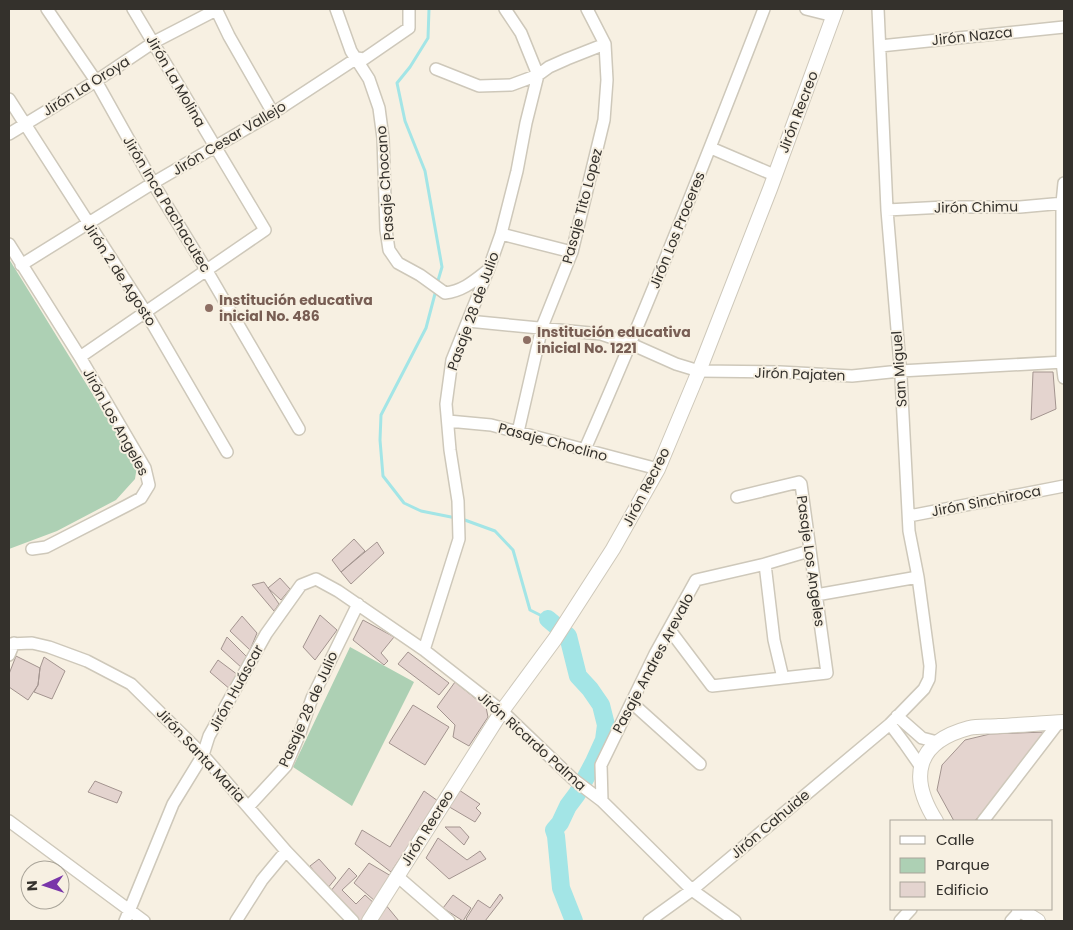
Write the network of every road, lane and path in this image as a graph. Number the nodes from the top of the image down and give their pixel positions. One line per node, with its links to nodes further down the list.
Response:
1 (46, 9): 19 (street, Jirón Inca Pachacutec)
2 (133, 9): 13 (street, Jirón La Molina)
3 (216, 9): 13 (street, Jirón La Oroya); 21 (street)
4 (336, 9): 16 (street, Pasaje Chocano)
5 (409, 9): 16 (street, Jirón Cesar Vallejo)
6 (506, 9): 18 (street)
7 (587, 9): 14 (street, Pasaje Tito Lopez)
8 (764, 9): 25 (street, Jirón Los Proceres)
9 (806, 9): 11 (street)
10 (878, 9): 15 (street, San Miguel)
11 (835, 13): 26 (main road, Jirón Recreo)
12 (1064, 27): 15 (street, Jirón Nazca)
13 (154, 42): 19 (street, Jirón La Oroya); 24 (street, Jirón La Molina)
14 (605, 44): 18 (street); 34 (street, Pasaje Tito Lopez)
15 (880, 46): 30 (street, San Miguel)
16 (356, 58): 21 (street, Jirón Cesar Vallejo); 36 (street, Pasaje Chocano)
17 (436, 69): 18 (street)
18 (538, 75): 32 (street, Pasaje 28 de Julio)
19 (96, 81): 22 (street, Jirón La Oroya); 27 (street, Jirón Inca Pachacutec)
20 (9, 99): 22 (street, Jirón 2 de Agosto)
21 (273, 113): 24 (street, Jirón Cesar Vallejo)
22 (26, 124): 23 (street, Jirón La Oroya); 31 (street, Jirón 2 de Agosto)
23 (9, 134)
24 (215, 148): 27 (street, Jirón Cesar Vallejo); 37 (street, Jirón La Molina)
25 (711, 148): 26 (street); 41 (street, Jirón Los Proceres)
26 (774, 175): 44 (main road, Jirón Recreo)
27 (152, 183): 31 (street, Jirón Cesar Vallejo); 37 (street, Jirón Inca Pachacutec)
28 (1064, 183): 29 (street)
29 (1063, 203): 30 (street, Jirón Chimu); 43 (street)
30 (887, 210): 45 (street, San Miguel)
31 (88, 224): 35 (street, Jirón Cesar Vallejo); 38 (street, Jirón 2 de Agosto)
32 (501, 234): 34 (street); 36 (street, Pasaje 28 de Julio)
33 (9, 244): 35 (street, Jirón Los Angeles)
34 (572, 252): 40 (street, Pasaje Tito Lopez)
35 (21, 265): 42 (street, Jirón Los Angeles)
36 (489, 268): 39 (street, Pasaje 28 de Julio)
37 (207, 271): 38 (street); 48 (street, Jirón Inca Pachacutec)
38 (145, 311): 42 (street); 51 (street, Jirón 2 de Agosto)
39 (468, 321): 40 (street, Jirón Pajaten); 47 (street, Pasaje 28 de Julio)
40 (542, 327): 41 (street, Jirón Pajaten); 49 (street, Pasaje Tito Lopez)
41 (631, 344): 44 (street, Jirón Pajaten); 50 (street, Jirón Los Proceres)
42 (80, 357): 56 (street, Jirón Los Angeles)
43 (1063, 362): 45 (street, Jirón Pajaten); 46 (street)
44 (699, 371): 45 (street, Jirón Pajaten); 52 (main road, Jirón Recreo)
45 (900, 371): 55 (street, San Miguel)
46 (1064, 378)
47 (448, 422): 49 (street, Pasaje Choclino); 65 (street, Pasaje 28 de Julio)
48 (299, 429)
49 (518, 432): 50 (street, Pasaje Choclino)
50 (585, 449): 52 (street, Pasaje Choclino)
51 (227, 452)
52 (658, 469): 69 (main road, Jirón Recreo)
53 (1064, 486): 55 (street, Jirón Sinchiroca)
54 (738, 497): 57 (street, Pasaje Los Angeles)
55 (909, 516): 59 (street, San Miguel)
56 (32, 549)
57 (809, 551): 58 (street, Pasaje Andres Arevalo); 61 (street, Pasaje Los Angeles)
58 (766, 564): 63 (street, Pasaje Andres Arevalo); 67 (street)
59 (918, 578): 61 (street); 70 (street, San Miguel)
60 (316, 579): 62 (street, Jirón Ricardo Palma); 73 (street, Jirón Huáscar)
61 (816, 595): 67 (street, Pasaje Los Angeles)
62 (358, 604): 65 (street, Jirón Ricardo Palma); 77 (street, Pasaje 28 de Julio)
63 (669, 629): 67 (street); 68 (street, Pasaje Andres Arevalo)
64 (12, 643): 66 (street); 73 (street, Jirón Santa Maria)
65 (424, 650): 69 (street, Jirón Ricardo Palma)
66 (9, 655)
67 (783, 678)
68 (632, 703): 74 (street); 76 (street, Pasaje Andres Arevalo)
69 (502, 711): 76 (street, Jirón Ricardo Palma); 82 (main road, Jirón Recreo)
70 (893, 720): 72 (street); 75 (street); 83 (street, Jirón Cahuide)
71 (1061, 722): 72 (main road); 79 (street)
72 (937, 742): 75 (main road)
73 (203, 755): 77 (street, Jirón Santa Maria); 84 (street, Jirón Huáscar)
74 (700, 764)
75 (920, 767): 78 (main road)
76 (602, 801): 83 (street, Jirón Ricardo Palma)
77 (249, 806): 81 (street, Jirón Santa Maria)
78 (936, 820)
79 (984, 820)
80 (9, 821): 84 (street)
81 (286, 851): 89 (street); 90 (street, Jirón Santa Maria)
82 (397, 876): 91 (main road, Jirón Recreo); 92 (street)
83 (692, 890): 93 (street, Jirón Cahuide); 94 (street, Jirón Ricardo Palma)
84 (129, 910): 87 (street, Jirón Huáscar); 88 (street)
85 (910, 910): 95 (street)
86 (1020, 910): 96 (street); 97 (main road)
87 (125, 921)
88 (144, 921)
89 (236, 921)
90 (352, 921)
91 (369, 921)
92 (449, 921)
93 (649, 921)
94 (735, 921)
95 (900, 921)
96 (1011, 921)
97 (1038, 921)

